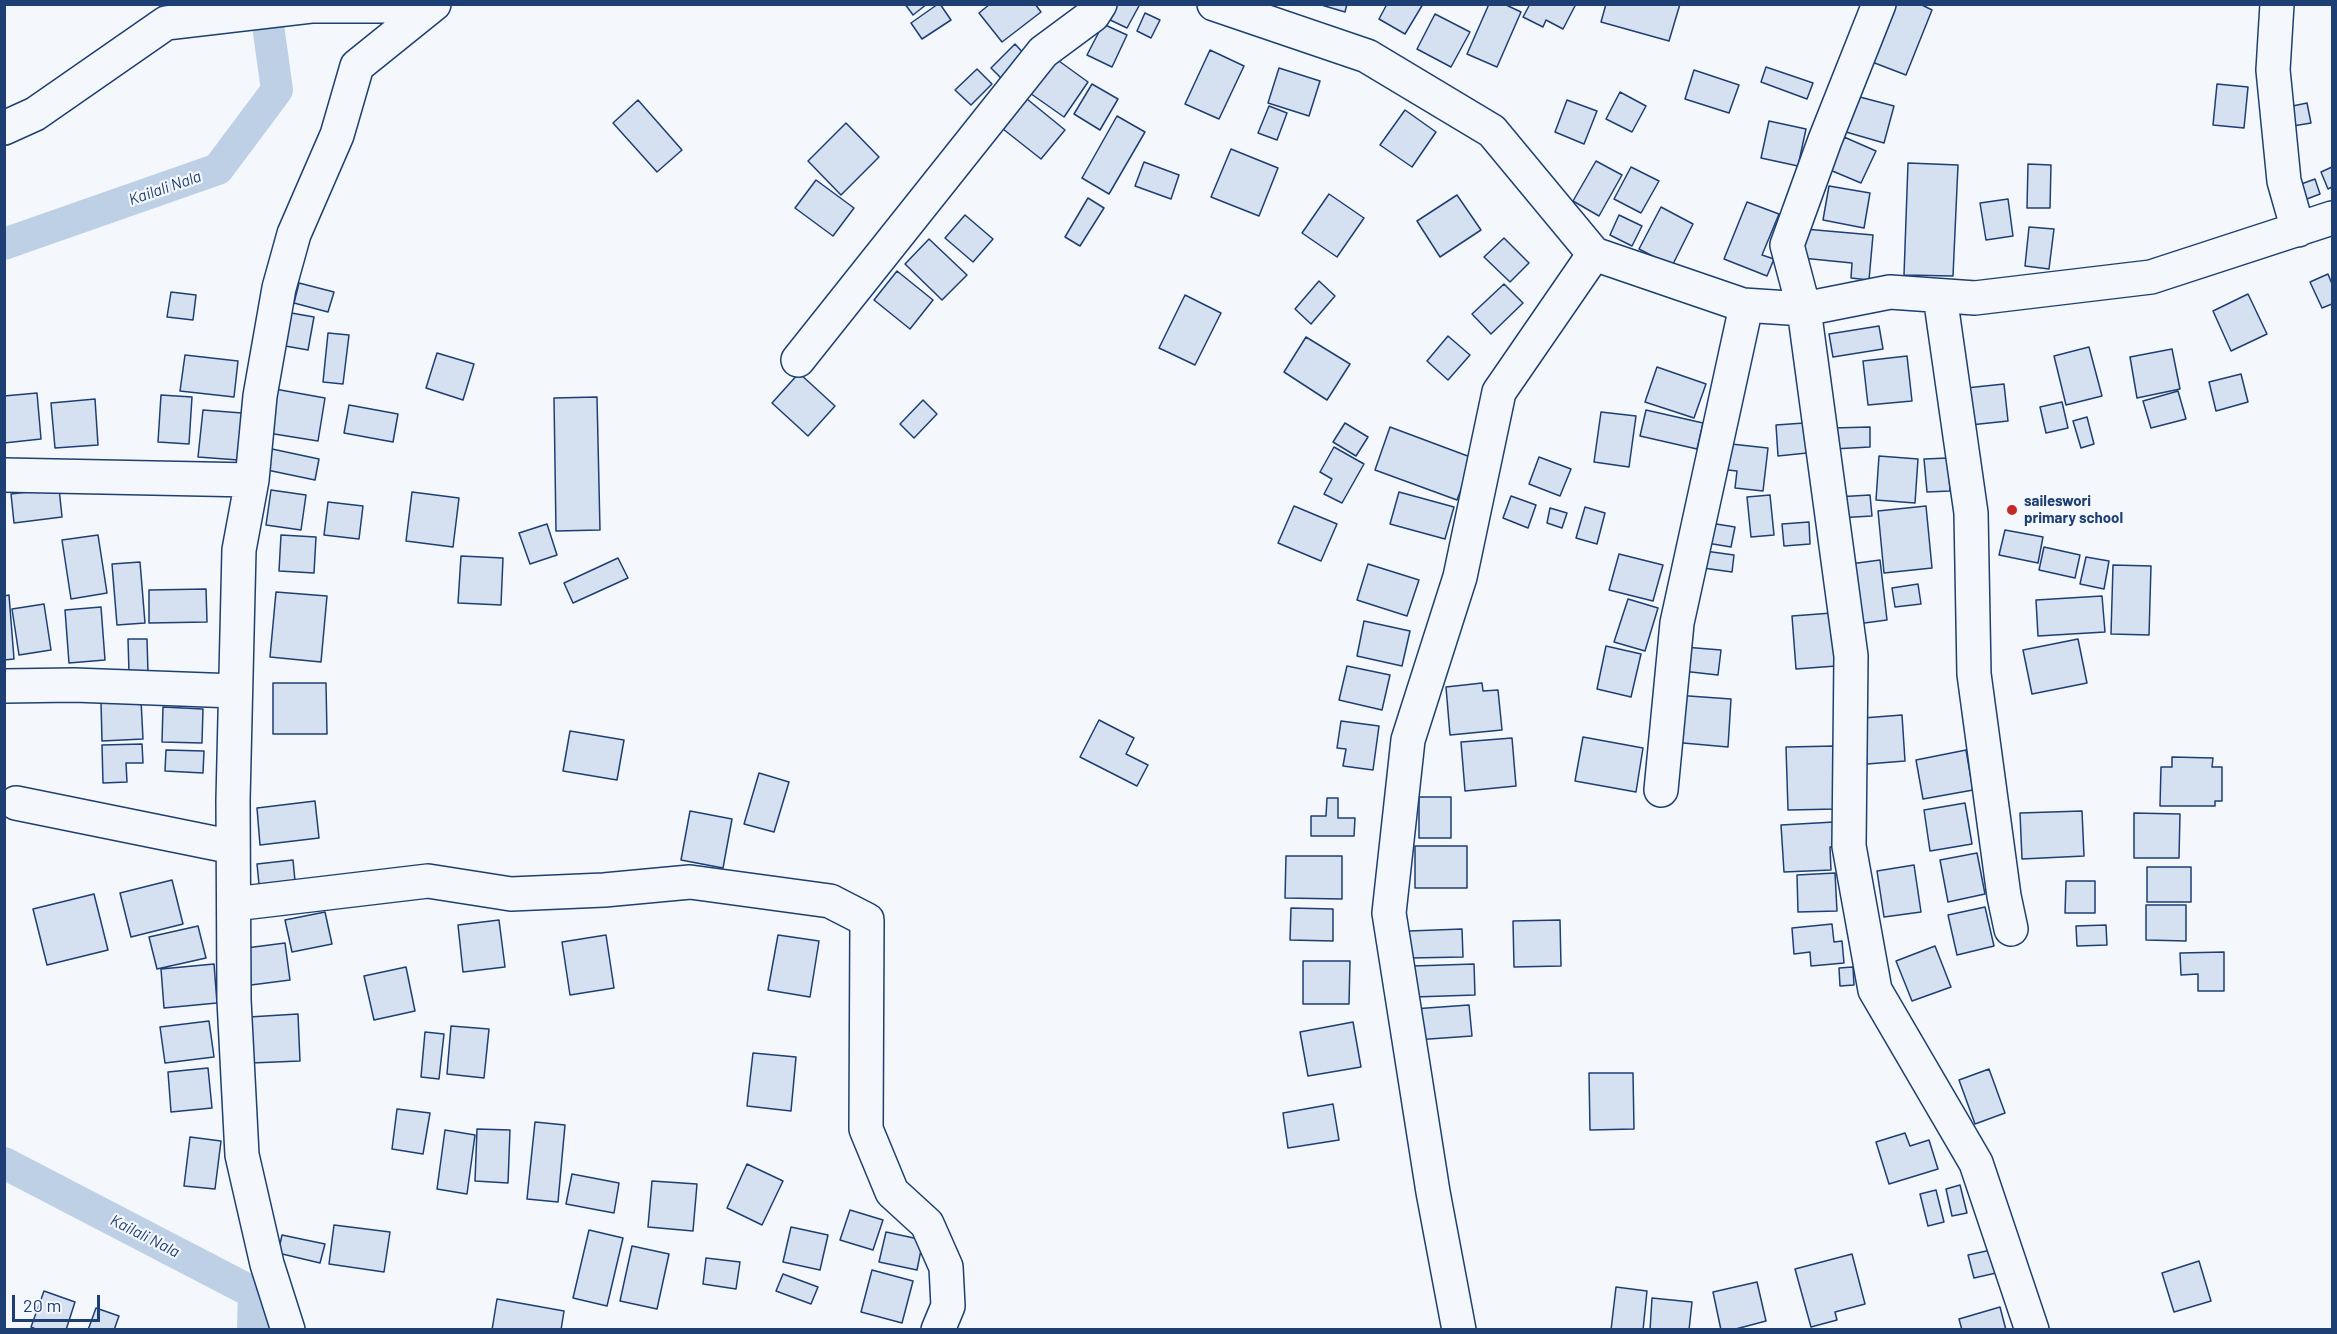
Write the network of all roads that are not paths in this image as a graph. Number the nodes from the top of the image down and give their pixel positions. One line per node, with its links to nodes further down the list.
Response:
1 (1100, 4): 13 (street)
2 (1214, 4): 9 (street)
3 (1879, 4): 12 (street)
4 (2277, 4): 8 (street)
5 (432, 5): 6 (street); 15 (street)
6 (4, 128)
7 (2332, 218): 8 (street)
8 (2298, 230): 10 (street)
9 (1594, 254): 11 (street); 25 (street)
10 (1940, 296): 12 (street); 22 (street)
11 (1743, 304): 12 (street); 18 (street)
12 (1804, 309): 26 (street)
13 (798, 360)
14 (4, 475): 15 (street)
15 (252, 480): 17 (street)
16 (4, 686): 17 (street)
17 (235, 691): 20 (street)
18 (1661, 790)
19 (16, 803): 20 (street)
20 (233, 847): 21 (street)
21 (234, 904): 23 (street); 24 (street)
22 (2011, 929)
23 (288, 1329)
24 (938, 1329)
25 (1459, 1329)
26 (2032, 1329)

